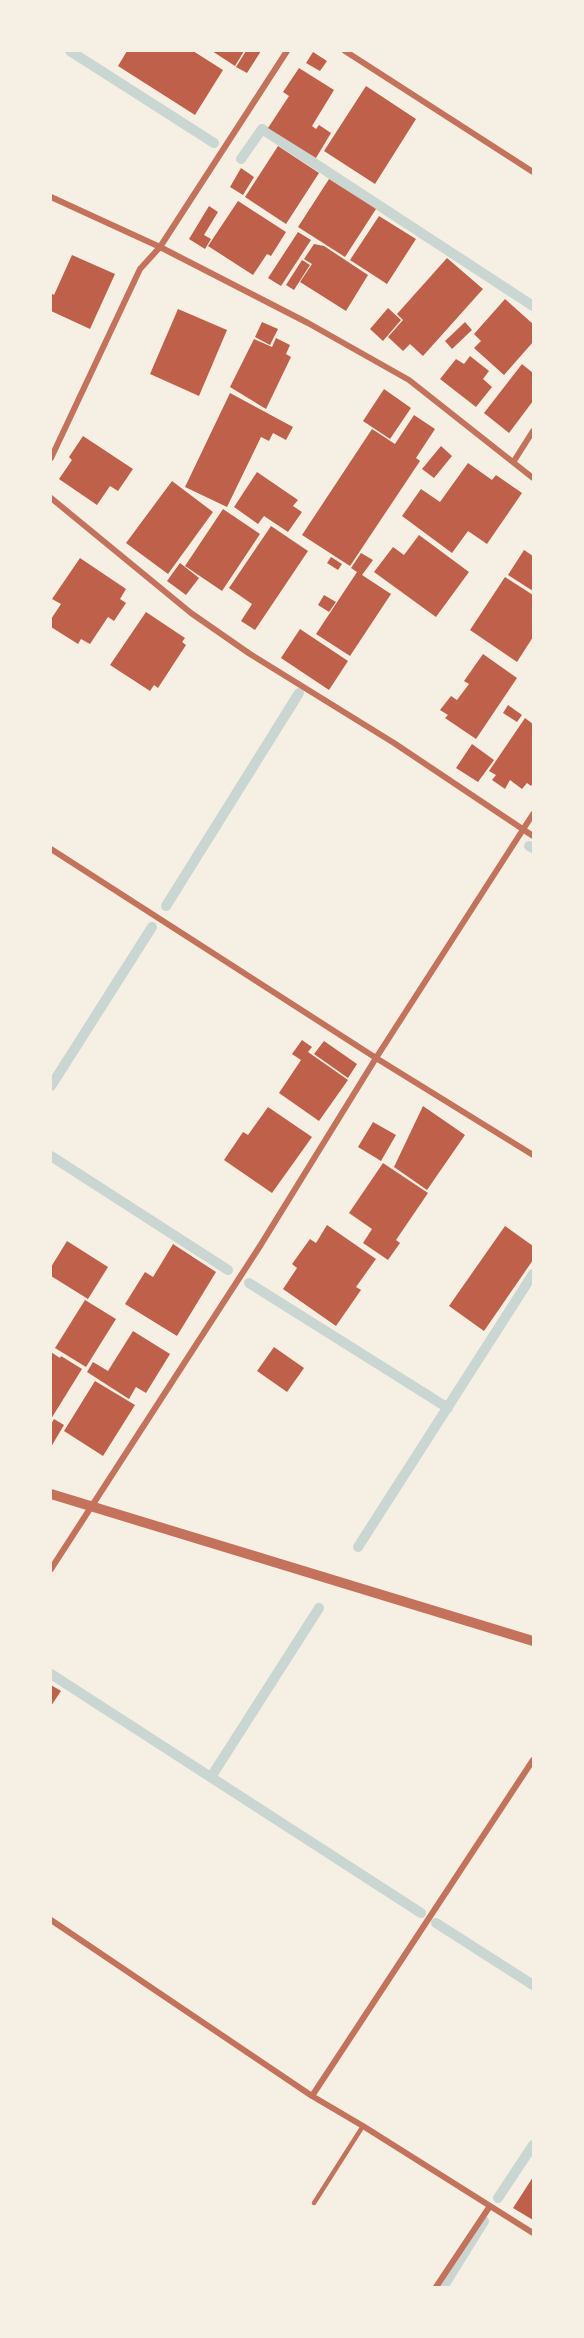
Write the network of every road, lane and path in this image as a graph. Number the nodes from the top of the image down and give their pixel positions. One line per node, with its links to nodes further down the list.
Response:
1 (287, 51): 5 (street)
2 (345, 51): 3 (street)
3 (533, 172)
4 (51, 197): 5 (street)
5 (160, 247): 7 (street); 8 (street)
6 (533, 431): 8 (street)
7 (51, 458)
8 (514, 461): 9 (street)
9 (533, 478)
10 (51, 498): 12 (street)
11 (533, 814): 12 (street)
12 (523, 830): 13 (street); 15 (street)
13 (533, 836)
14 (51, 849): 15 (street)
15 (376, 1058): 16 (street); 18 (street)
16 (533, 1155)
17 (51, 1494): 18 (street)
18 (92, 1507): 19 (street); 20 (street)
19 (51, 1569)
20 (533, 1641)
21 (533, 1761): 23 (street)
22 (51, 1920): 23 (street)
23 (312, 2097): 24 (street)
24 (363, 2126): 25 (lane); 26 (street)
25 (314, 2203)
26 (490, 2206): 27 (street); 28 (street)
27 (533, 2233)
28 (436, 2287)

